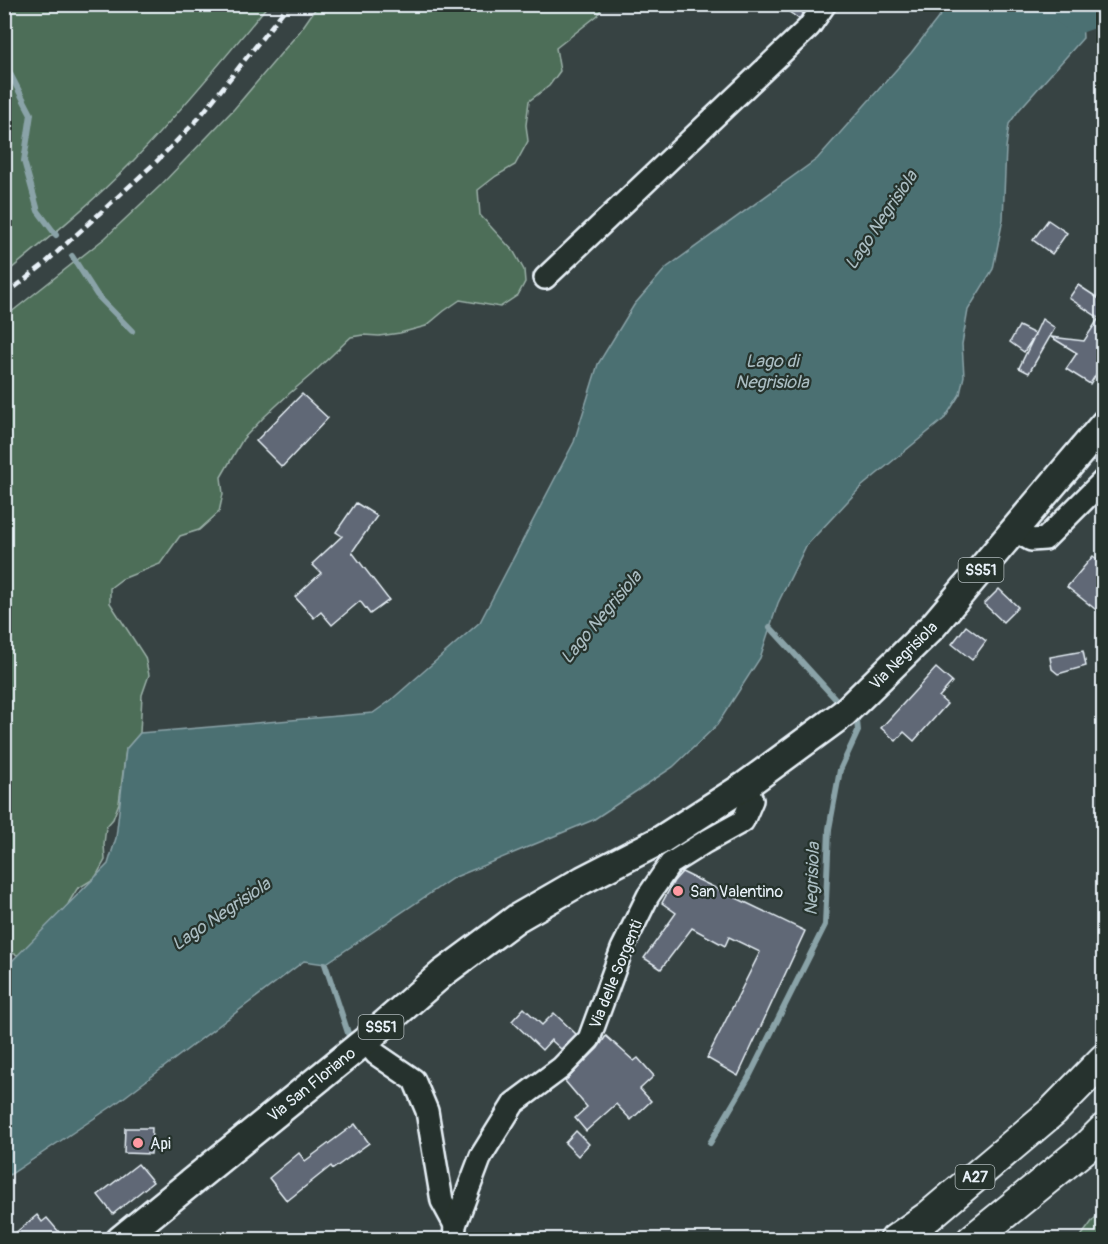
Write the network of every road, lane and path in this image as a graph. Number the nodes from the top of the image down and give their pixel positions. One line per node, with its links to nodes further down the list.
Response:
1 (825, 4): 2 (street)
2 (545, 278)
3 (1104, 424): 5 (main road, Via Negrisiola / SS51)
4 (1104, 480): 5 (street)
5 (1014, 530): 6 (main road, Via Negrisiola / SS51)
6 (746, 785): 7 (main road, Via Negrisiola / SS51); 11 (street, Via delle Sorgenti)
7 (659, 841): 8 (main road, Via San Floriano / SS51)
8 (364, 1041): 11 (street); 12 (main road, Via San Floriano / SS51)
9 (1104, 1059): 13 (highway, A27)
10 (1094, 1139): 14 (highway)
11 (455, 1232)
12 (120, 1239)
13 (895, 1239)
14 (972, 1239)

